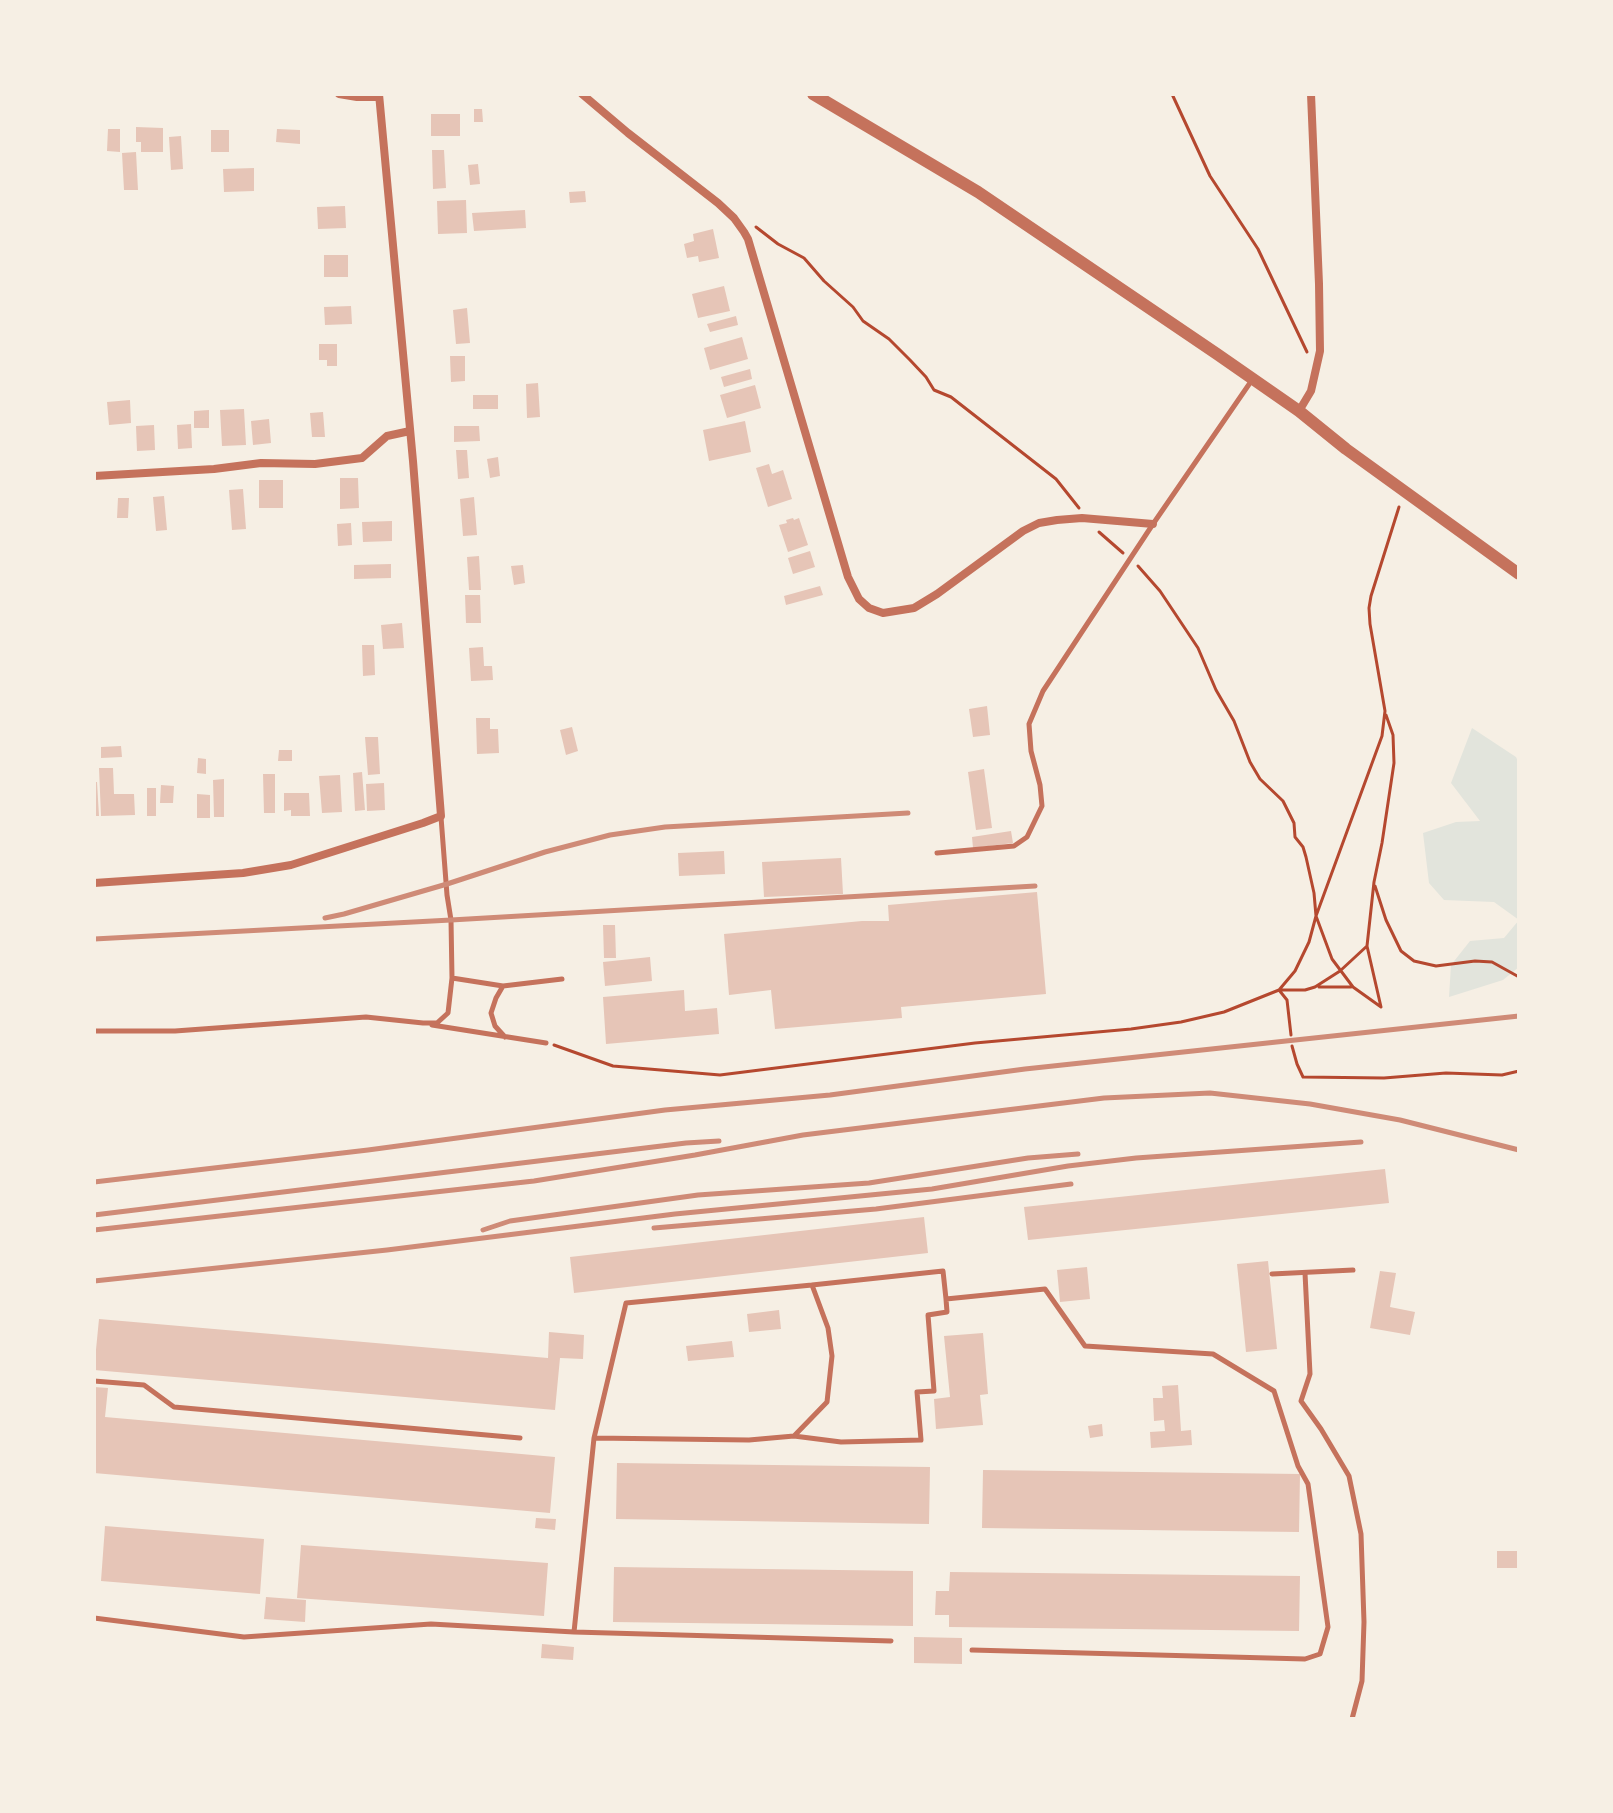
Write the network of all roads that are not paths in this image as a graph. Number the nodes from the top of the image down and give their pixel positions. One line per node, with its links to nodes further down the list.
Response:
1 (339, 94): 5 (street)
2 (582, 94): 10 (street)
3 (813, 94): 6 (street)
4 (1311, 94): 7 (street)
5 (379, 96): 8 (street)
6 (1252, 379): 7 (street); 10 (lane)
7 (1299, 411): 11 (street)
8 (410, 431): 9 (street); 12 (street)
9 (94, 476)
10 (1153, 524): 13 (lane)
11 (1519, 574)
12 (441, 816): 14 (street); 15 (lane)
13 (937, 853)
14 (94, 883)
15 (452, 978): 17 (lane); 18 (lane)
16 (562, 979): 17 (lane)
17 (503, 986): 20 (lane)
18 (423, 1023): 19 (lane); 20 (lane)
19 (94, 1031)
20 (505, 1038): 21 (lane)
21 (546, 1043)
22 (1353, 1270): 23 (lane)
23 (1305, 1273): 24 (lane); 35 (lane)
24 (1272, 1274)
25 (812, 1285): 26 (lane); 28 (lane); 30 (lane)
26 (946, 1299): 28 (lane); 34 (lane)
27 (94, 1381): 29 (lane)
28 (794, 1436): 30 (lane)
29 (520, 1438)
30 (594, 1438): 32 (lane)
31 (94, 1618): 32 (lane)
32 (574, 1632): 33 (lane)
33 (891, 1641)
34 (972, 1650)
35 (1352, 1719)

